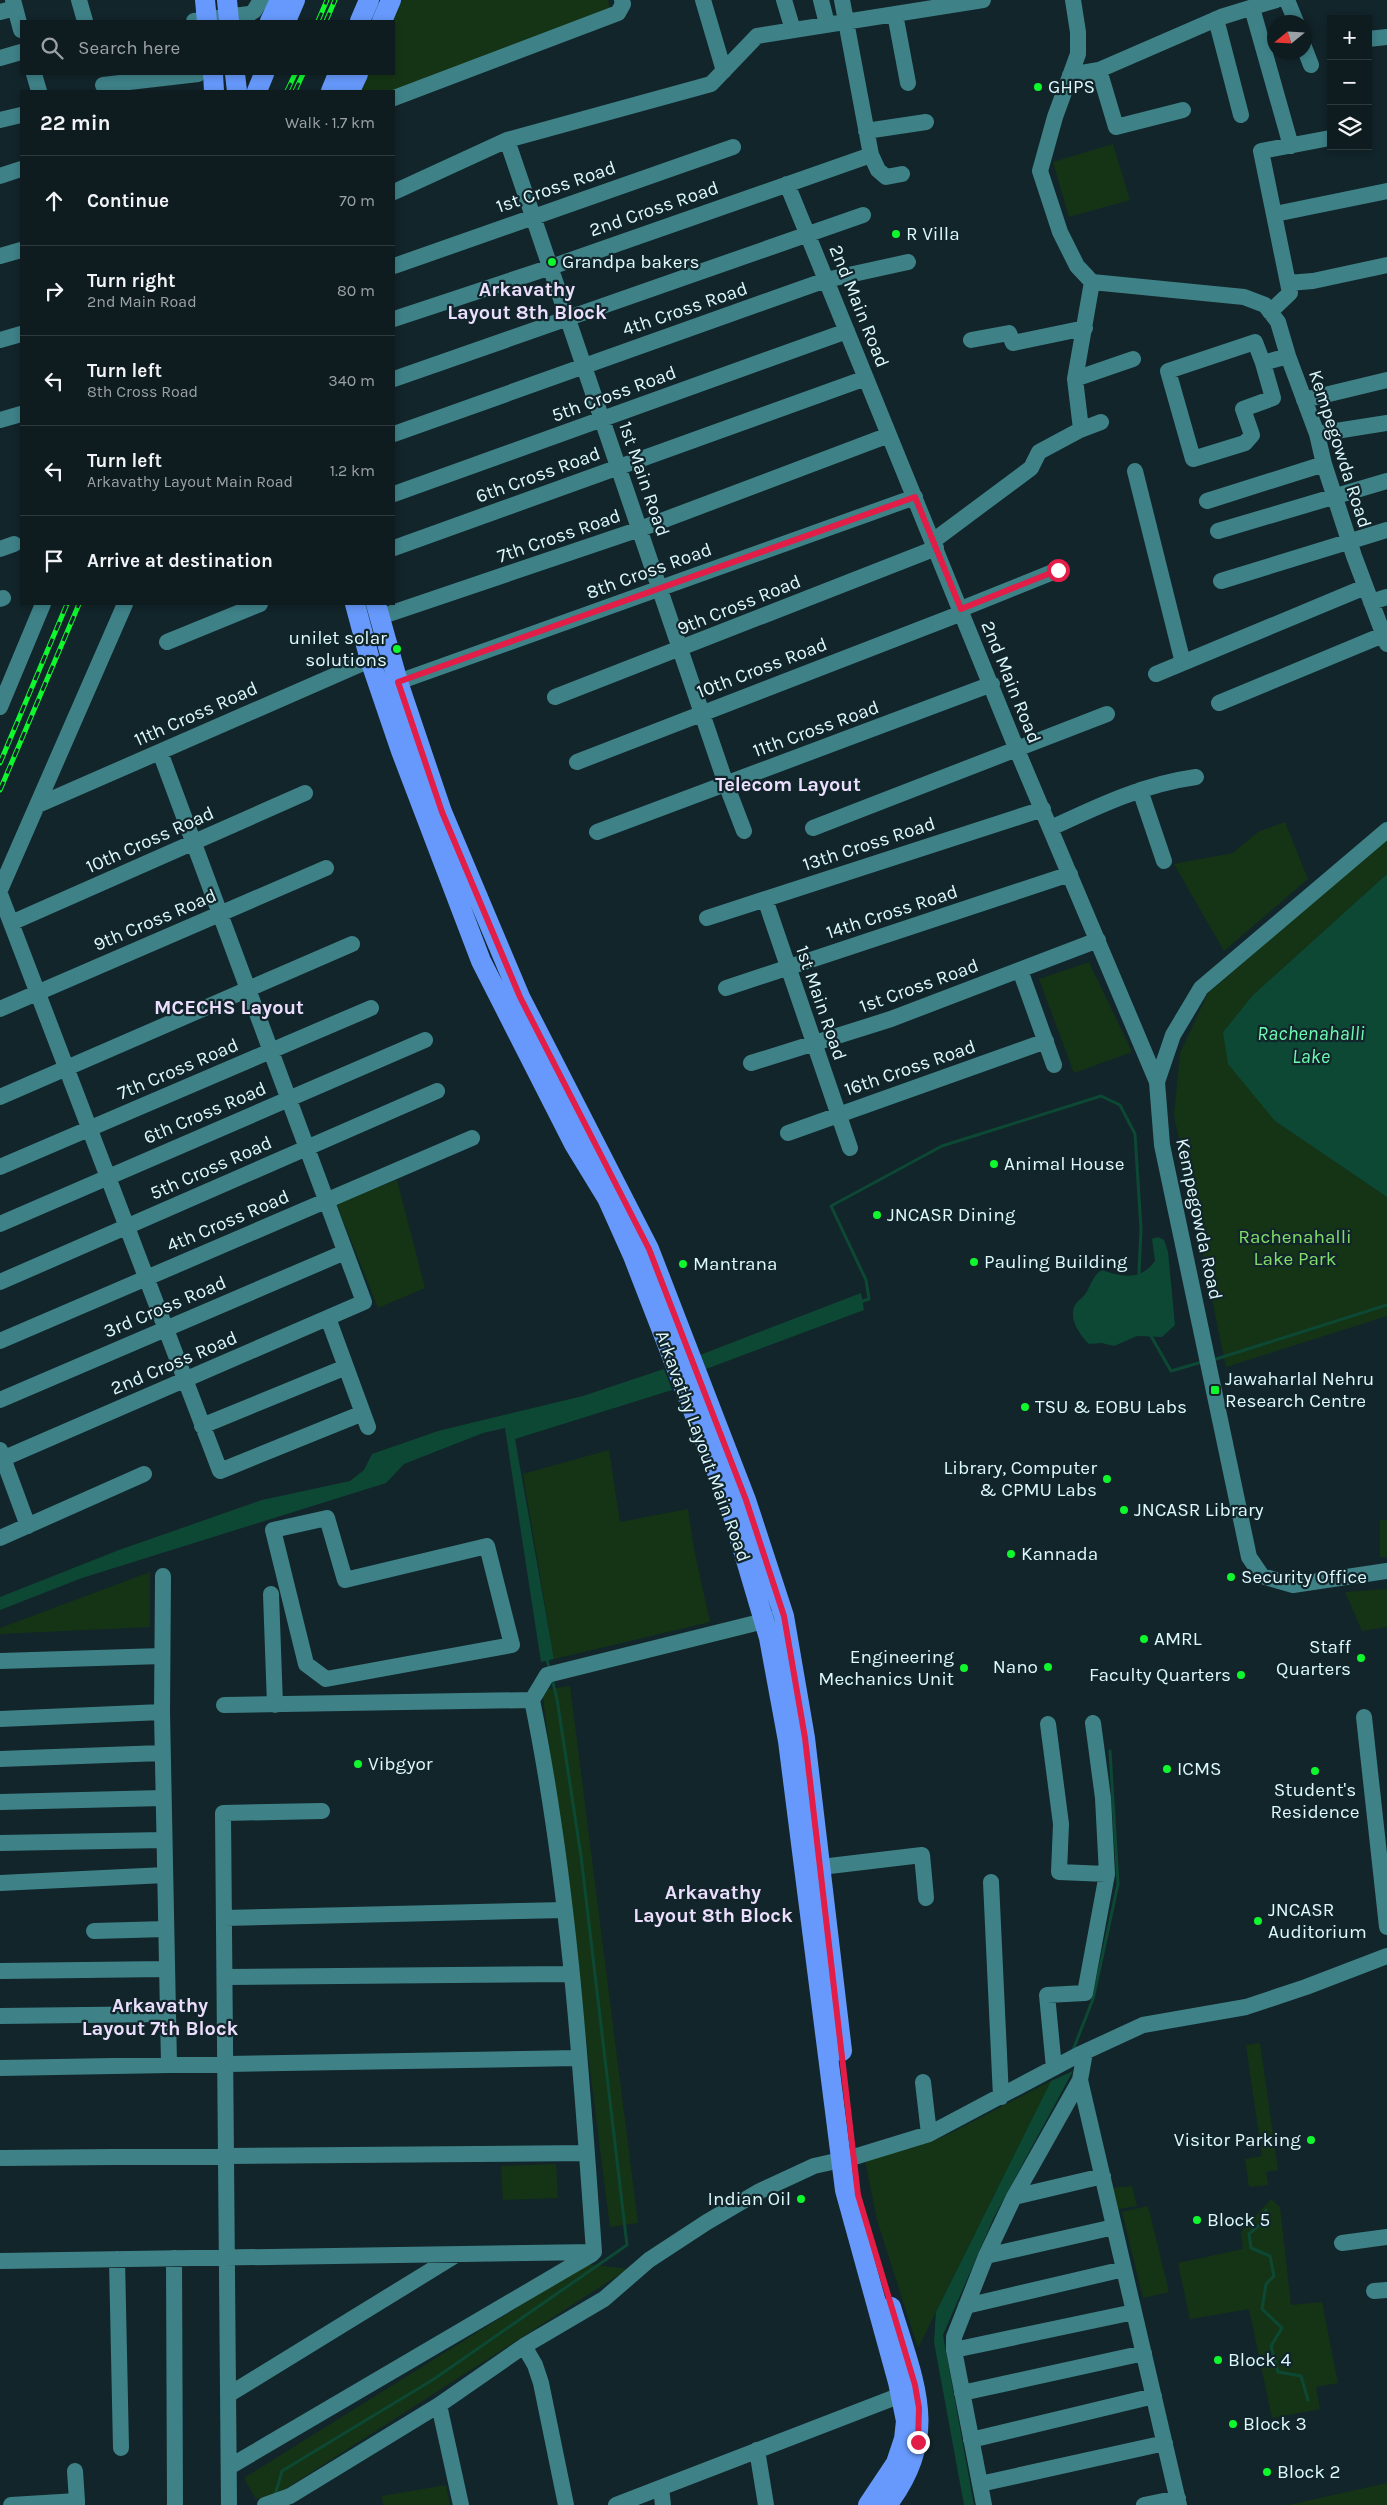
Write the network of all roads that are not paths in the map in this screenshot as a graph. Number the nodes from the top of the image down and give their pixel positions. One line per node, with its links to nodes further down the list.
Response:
1 (79, 0): 25 (street)
2 (205, 0): 26 (main road)
3 (261, 0): 22 (street)
4 (280, 0): 28 (main road)
5 (295, 0): 29 (main road)
6 (369, 0): 30 (main road)
7 (391, 0): 31 (main road)
8 (622, 0): 60 (street)
9 (703, 0): 43 (street)
10 (784, 0): 35 (street)
11 (821, 0): 33 (street)
12 (842, 0): 32 (street)
13 (983, 0): 16 (street)
14 (1276, 0): 20 (street)
15 (1287, 0): 23 (street)
16 (964, 1): 18 (street)
17 (1078, 2): 51 (street)
18 (927, 4): 21 (street)
19 (9, 7): 34 (street)
20 (1252, 8): 24 (street); 69 (street)
21 (890, 10): 32 (street); 53 (street)
22 (228, 13): 27 (street)
23 (1293, 15)
24 (1216, 19): 42 (street); 63 (street)
25 (85, 20)
26 (203, 20)
27 (206, 20)
28 (270, 20)
29 (286, 20)
30 (360, 20)
31 (382, 20)
32 (846, 21): 33 (street); 66 (street)
33 (827, 24): 35 (street)
34 (20, 28)
35 (793, 30): 43 (street)
36 (1387, 37): 37 (street)
37 (1372, 39)
38 (20, 52): 39 (street)
39 (0, 58)
40 (1309, 60): 41 (street)
41 (1311, 65)
42 (1099, 70): 51 (street); 61 (street)
43 (724, 71): 68 (street)
44 (34, 75): 54 (street)
45 (187, 75): 52 (street)
46 (213, 75): 55 (main road)
47 (235, 75): 56 (main road)
48 (264, 75): 57 (main road)
49 (338, 75): 58 (main road)
50 (358, 75): 59 (main road)
51 (1070, 76): 89 (street)
52 (102, 83)
53 (908, 83)
54 (38, 90)
55 (214, 90)
56 (237, 90)
57 (257, 90)
58 (331, 90)
59 (350, 90)
60 (395, 98)
61 (1184, 110)
62 (20, 115): 64 (street)
63 (1241, 115)
64 (0, 120)
65 (926, 122): 66 (street)
66 (866, 131): 71 (street)
67 (1327, 139): 69 (street)
68 (507, 140): 77 (street); 80 (street, 1st Main Road)
69 (1290, 146): 78 (street)
70 (733, 147): 80 (street, 1st Cross Road)
71 (871, 155): 73 (street); 75 (street, 2nd Cross Road)
72 (20, 169): 74 (street)
73 (902, 174)
74 (0, 176)
75 (787, 184): 81 (street, 2nd Main Road); 87 (street, 2nd Cross Road)
76 (1387, 191): 78 (street)
77 (395, 192)
78 (1275, 214): 90 (street)
79 (863, 215): 81 (street)
80 (533, 216): 86 (street, 1st Cross Road); 87 (street, 1st Main Road)
81 (808, 234): 88 (street, 2nd Main Road); 92 (street)
82 (20, 250): 83 (street)
83 (0, 256)
84 (908, 262): 88 (street, 4th Cross Road)
85 (1387, 265): 90 (street)
86 (395, 266)
87 (550, 267): 92 (street, 1st Main Road); 93 (street, 2nd Cross Road)
88 (826, 280): 95 (street, 2nd Main Road); 101 (street, 4th Cross Road)
89 (1092, 282): 91 (street); 94 (street)
90 (1288, 283): 91 (street)
91 (1274, 317): 100 (street, Kempegowda Road)
92 (568, 318): 101 (street, 1st Main Road); 104 (street)
93 (395, 319)
94 (1084, 328): 98 (street); 105 (street)
95 (847, 331): 103 (street, 2nd Main Road); 109 (street, 5th Cross Road)
96 (20, 334): 97 (street)
97 (0, 340)
98 (971, 340)
99 (1133, 359): 105 (street)
100 (1290, 361): 102 (street); 107 (street, Kempegowda Road)
101 (584, 366): 109 (street, 1st Main Road); 114 (street, 4th Cross Road)
102 (1265, 369): 102 (street)
103 (866, 378): 116 (street, 2nd Main Road); 118 (street, 6th Cross Road)
104 (395, 379)
105 (1074, 379): 113 (street)
106 (1387, 380): 107 (street)
107 (1304, 400): 115 (street, Kempegowda Road)
108 (20, 414): 110 (street)
109 (602, 419): 118 (street, 1st Main Road); 121 (street, 5th Cross Road)
110 (0, 420)
111 (1101, 422): 113 (street, 9th Cross Road)
112 (1387, 422): 115 (street)
113 (1081, 429): 129 (street, 9th Cross Road)
114 (395, 434)
115 (1317, 434): 117 (street, Kempegowda Road)
116 (889, 435): 123 (street, 2nd Main Road); 125 (street, 7th Cross Road)
117 (1324, 464): 122 (street, Kempegowda Road); 124 (street)
118 (618, 467): 125 (street, 1st Main Road); 130 (street, 6th Cross Road)
119 (1135, 471): 148 (street)
120 (1387, 481): 122 (street)
121 (395, 494)
122 (1334, 496): 127 (street); 128 (street, Kempegowda Road)
123 (915, 497): 129 (street, 2nd Main Road); 133 (street, 8th Cross Road)
124 (1207, 501)
125 (640, 529): 133 (street, 1st Main Road); 141 (street, 7th Cross Road)
126 (1387, 530): 128 (street)
127 (1218, 531)
128 (1349, 540): 132 (street); 134 (street, Kempegowda Road)
129 (934, 544): 143 (street, 2nd Main Road); 146 (street, 9th Cross Road)
130 (395, 548)
131 (1058, 570): 143 (street, 10th Cross Road)
132 (1221, 581)
133 (660, 589): 146 (street, 1st Main Road); 150 (street, 8th Cross Road)
134 (1368, 595): 135 (street); 144 (street, Kempegowda Road); 148 (street)
135 (1387, 597)
136 (42, 605): 154 (street)
137 (125, 605): 164 (street)
138 (258, 605): 145 (street)
139 (355, 605): 147 (main road, Arkavathy Layout Main Road)
140 (394, 605): 142 (street, 7th Cross Road)
141 (395, 605)
142 (378, 610): 150 (main road, Arkavathy Layout Main Road)
143 (961, 611): 151 (street, 2nd Main Road); 155 (street, 10th Cross Road)
144 (1385, 640): 153 (street)
145 (167, 642)
146 (680, 649): 152 (street, 9th Cross Road); 155 (street, 1st Main Road)
147 (370, 660): 158 (street, 11th Cross Road); 187 (main road, Arkavathy Layout Main Road)
148 (1182, 663): 149 (street)
149 (1156, 674)
150 (398, 682): 187 (main road, Arkavathy Layout Main Road)
151 (992, 684): 157 (street, 2nd Main Road); 161 (street, 11th Cross Road)
152 (556, 697)
153 (1219, 703)
154 (0, 706)
155 (702, 713): 159 (street, 10th Cross Road); 161 (street, 1st Main Road)
156 (1107, 714): 157 (street)
157 (1018, 750): 165 (street, 2nd Main Road); 166 (street)
158 (160, 752): 164 (street, 11th Cross Road); 171 (street)
159 (577, 762)
160 (1196, 777): 162 (street)
161 (726, 784): 169 (street, 1st Main Road); 170 (street, 11th Cross Road)
162 (1140, 790): 167 (street); 172 (street)
163 (305, 793): 171 (street, 10th Cross Road)
164 (38, 805): 175 (street)
165 (1043, 809): 167 (street, 2nd Main Road); 176 (street, 13th Cross Road)
166 (813, 828)
167 (1051, 828): 174 (street, 2nd Main Road)
168 (1387, 830): 197 (street, Kempegowda Road)
169 (744, 831)
170 (597, 832)
171 (193, 842): 177 (street); 179 (street, 10th Cross Road)
172 (1164, 862)
173 (326, 868): 177 (street, 9th Cross Road)
174 (1070, 874): 180 (street, 2nd Main Road); 182 (street, 14th Cross Road)
175 (0, 892): 179 (street)
176 (765, 899): 178 (street, 13th Cross Road); 182 (street, 1st Main Road)
177 (220, 914): 185 (street); 186 (street, 9th Cross Road)
178 (707, 918)
179 (11, 923): 186 (street)
180 (1098, 940): 183 (street, 1st Cross Road); 197 (street, 2nd Main Road)
181 (352, 944): 185 (street)
182 (788, 967): 184 (street, 14th Cross Road); 192 (street, 1st Main Road)
183 (1020, 970): 191 (street); 192 (street, 1st Cross Road)
184 (726, 988)
185 (248, 989): 193 (street); 196 (street)
186 (38, 993): 189 (street, 9th Cross Road); 196 (street)
187 (512, 1002): 220 (main road, Arkavathy Layout Main Road)
188 (371, 1008): 193 (street, 7th Cross Road)
189 (0, 1009)
190 (425, 1040): 200 (street, 6th Cross Road)
191 (1046, 1041): 195 (street); 201 (street, 16th Cross Road)
192 (814, 1044): 194 (street, 1st Cross Road); 201 (street, 1st Main Road)
193 (271, 1051): 200 (street); 202 (street, 7th Cross Road)
194 (751, 1063)
195 (1054, 1066)
196 (66, 1068): 199 (street); 202 (street)
197 (1157, 1082): 227 (street, Kempegowda Road)
198 (437, 1091): 205 (street, 5th Cross Road)
199 (0, 1097)
200 (289, 1099): 205 (street); 208 (street, 6th Cross Road)
201 (838, 1114): 203 (street, 16th Cross Road); 206 (street, 1st Main Road)
202 (89, 1129): 207 (street, 7th Cross Road); 208 (street)
203 (788, 1133)
204 (472, 1138): 209 (street, 4th Cross Road)
205 (307, 1148): 209 (street); 211 (street, 5th Cross Road)
206 (850, 1148)
207 (0, 1167)
208 (108, 1177): 210 (street, 6th Cross Road); 211 (street)
209 (326, 1201): 212 (street); 213 (street, 4th Cross Road)
210 (0, 1224)
211 (127, 1226): 213 (street); 214 (street, 5th Cross Road)
212 (345, 1252): 215 (street, 2nd Cross Road); 216 (street, 3rd Cross Road)
213 (146, 1278): 216 (street); 217 (street, 4th Cross Road)
214 (0, 1282)
215 (328, 1318): 218 (street); 219 (street, 2nd Cross Road)
216 (166, 1329): 219 (street); 221 (street, 3rd Cross Road)
217 (0, 1341)
218 (346, 1367): 222 (street); 222 (street)
219 (185, 1380): 222 (street); 223 (street, 2nd Cross Road)
220 (694, 1389): 230 (main road, Arkavathy Layout Main Road); 231 (main road, Arkavathy Layout Main Road)
221 (0, 1400)
222 (202, 1426)
223 (1, 1456): 225 (street)
224 (144, 1474): 225 (street)
225 (28, 1526): 226 (street)
226 (0, 1538)
227 (1387, 1571)
228 (163, 1576): 232 (street)
229 (271, 1594): 237 (street)
230 (784, 1616): 231 (street); 251 (main road, Arkavathy Layout Main Road)
231 (764, 1622): 235 (street); 282 (main road, Arkavathy Layout Main Road)
232 (162, 1656): 233 (street); 239 (street)
233 (0, 1661)
234 (326, 1679): 234 (street); 236 (street)
235 (532, 1700): 236 (street); 257 (street)
236 (328, 1704): 237 (street)
237 (275, 1705): 238 (street)
238 (224, 1706)
239 (162, 1712): 241 (street); 244 (street)
240 (1364, 1717): 259 (street)
241 (0, 1719)
242 (1093, 1723): 252 (street)
243 (1048, 1724): 252 (street)
244 (162, 1753): 245 (street); 246 (street)
245 (0, 1759)
246 (164, 1798): 247 (street); 249 (street)
247 (0, 1802)
248 (322, 1811): 258 (street)
249 (164, 1840): 250 (street); 253 (street)
250 (0, 1843)
251 (821, 1867): 256 (street); 282 (main road, Arkavathy Layout Main Road)
252 (1107, 1874): 273 (street)
253 (165, 1875): 255 (street); 260 (street)
254 (991, 1882): 277 (street)
255 (0, 1883)
256 (926, 1898)
257 (565, 1910): 258 (street); 265 (street)
258 (224, 1918): 266 (street)
259 (1387, 1927)
260 (166, 1929): 261 (street); 263 (street)
261 (94, 1931)
262 (1387, 1956): 269 (street)
263 (167, 1969): 264 (street); 267 (street)
264 (0, 1971)
265 (571, 1974): 266 (street); 270 (street)
266 (225, 1977): 271 (street)
267 (168, 2014): 268 (street); 272 (street)
268 (0, 2016)
269 (1081, 2053): 273 (street); 275 (street)
270 (578, 2058): 271 (street); 279 (street)
271 (226, 2063): 272 (street); 280 (street)
272 (169, 2064): 274 (street)
273 (1056, 2067): 277 (street)
274 (0, 2068)
275 (1080, 2080): 283 (street); 284 (street)
276 (924, 2082): 278 (street)
277 (1001, 2097): 278 (street)
278 (929, 2134): 282 (street)
279 (587, 2153): 280 (street); 288 (street)
280 (226, 2156): 281 (street); 292 (street)
281 (0, 2158)
282 (848, 2158): 298 (street); 303 (main road, Arkavathy Layout Main Road); 327 (main road, Arkavathy Layout Main Road)
283 (1103, 2176): 284 (street); 285 (street)
284 (1014, 2197): 290 (street)
285 (1114, 2227): 290 (street); 295 (street)
286 (1387, 2237): 287 (street)
287 (1342, 2243)
288 (594, 2252): 289 (street); 310 (street)
289 (458, 2254): 292 (street); 302 (street)
290 (986, 2256): 296 (street)
291 (174, 2258): 292 (street); 293 (street); 318 (street)
292 (227, 2258): 302 (street)
293 (117, 2259): 294 (street); 308 (street)
294 (0, 2261)
295 (1124, 2269): 296 (street); 297 (street)
296 (966, 2306): 299 (street)
297 (1134, 2312): 299 (street); 300 (street)
298 (524, 2346): 305 (street); 322 (street)
299 (954, 2350): 301 (street)
300 (1144, 2353): 301 (street); 304 (street)
301 (962, 2393): 306 (street)
302 (228, 2395): 310 (street)
303 (901, 2395): 309 (street); 326 (main road, Arkavathy Layout Main Road)
304 (1154, 2396): 306 (street); 307 (street)
305 (440, 2405): 320 (street); 321 (street)
306 (972, 2440): 312 (street)
307 (1165, 2443): 312 (street); 314 (street)
308 (120, 2448)
309 (757, 2450): 313 (street); 325 (street)
310 (229, 2467): 319 (street)
311 (75, 2471): 315 (street)
312 (980, 2484): 328 (street)
313 (661, 2488): 323 (street); 324 (street)
314 (1178, 2501): 329 (street)
315 (77, 2503): 316 (street)
316 (38, 2504): 317 (street)
317 (11, 2505)
318 (176, 2505)
319 (229, 2505)
320 (265, 2505)
321 (461, 2505)
322 (566, 2505)
323 (616, 2505)
324 (663, 2505)
325 (766, 2505)
326 (868, 2505)
327 (887, 2505)
328 (984, 2505)
329 (1144, 2505)

